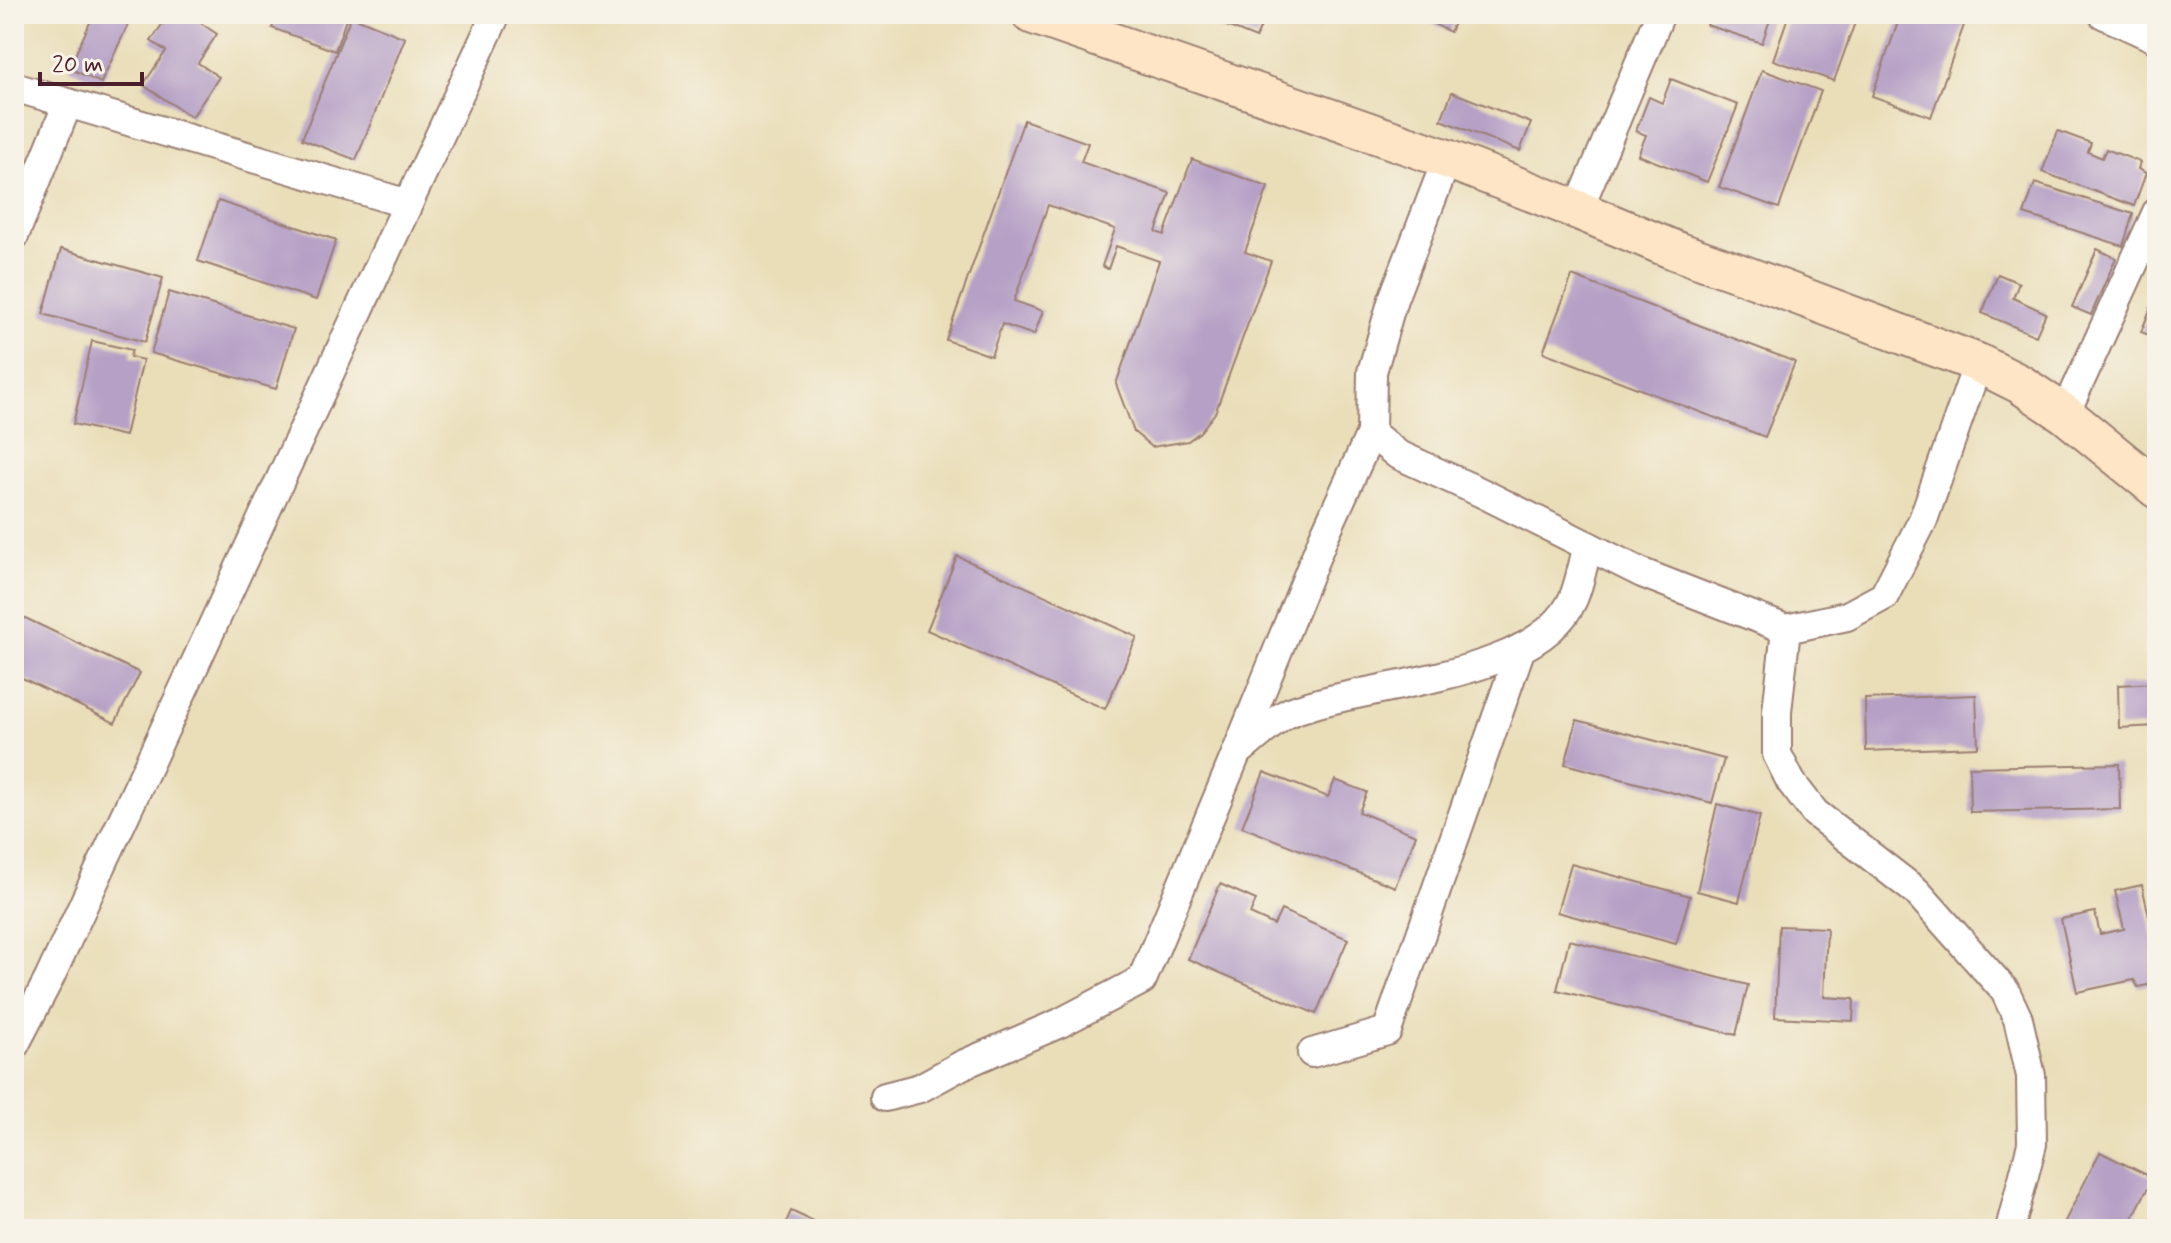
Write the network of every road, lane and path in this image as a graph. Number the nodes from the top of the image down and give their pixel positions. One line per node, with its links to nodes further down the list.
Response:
1 (496, 14): 9 (street)
2 (1031, 14): 8 (main road)
3 (1660, 14): 10 (street)
4 (2103, 14): 5 (street)
5 (2157, 39)
6 (14, 87): 7 (street)
7 (68, 103): 9 (street); 12 (street)
8 (1447, 159): 10 (main road); 15 (street)
9 (408, 204): 21 (street)
10 (1578, 210): 13 (main road)
11 (2157, 212): 14 (street)
12 (14, 236)
13 (1978, 363): 14 (main road); 18 (street)
14 (2065, 414): 16 (main road)
15 (1371, 433): 17 (street); 20 (street)
16 (2157, 489)
17 (1588, 546): 18 (street); 19 (street)
18 (1786, 629): 24 (street)
19 (1521, 648): 20 (street); 22 (street)
20 (1236, 754): 23 (street)
21 (14, 1046)
22 (1312, 1053)
23 (885, 1097)
24 (2010, 1229)

